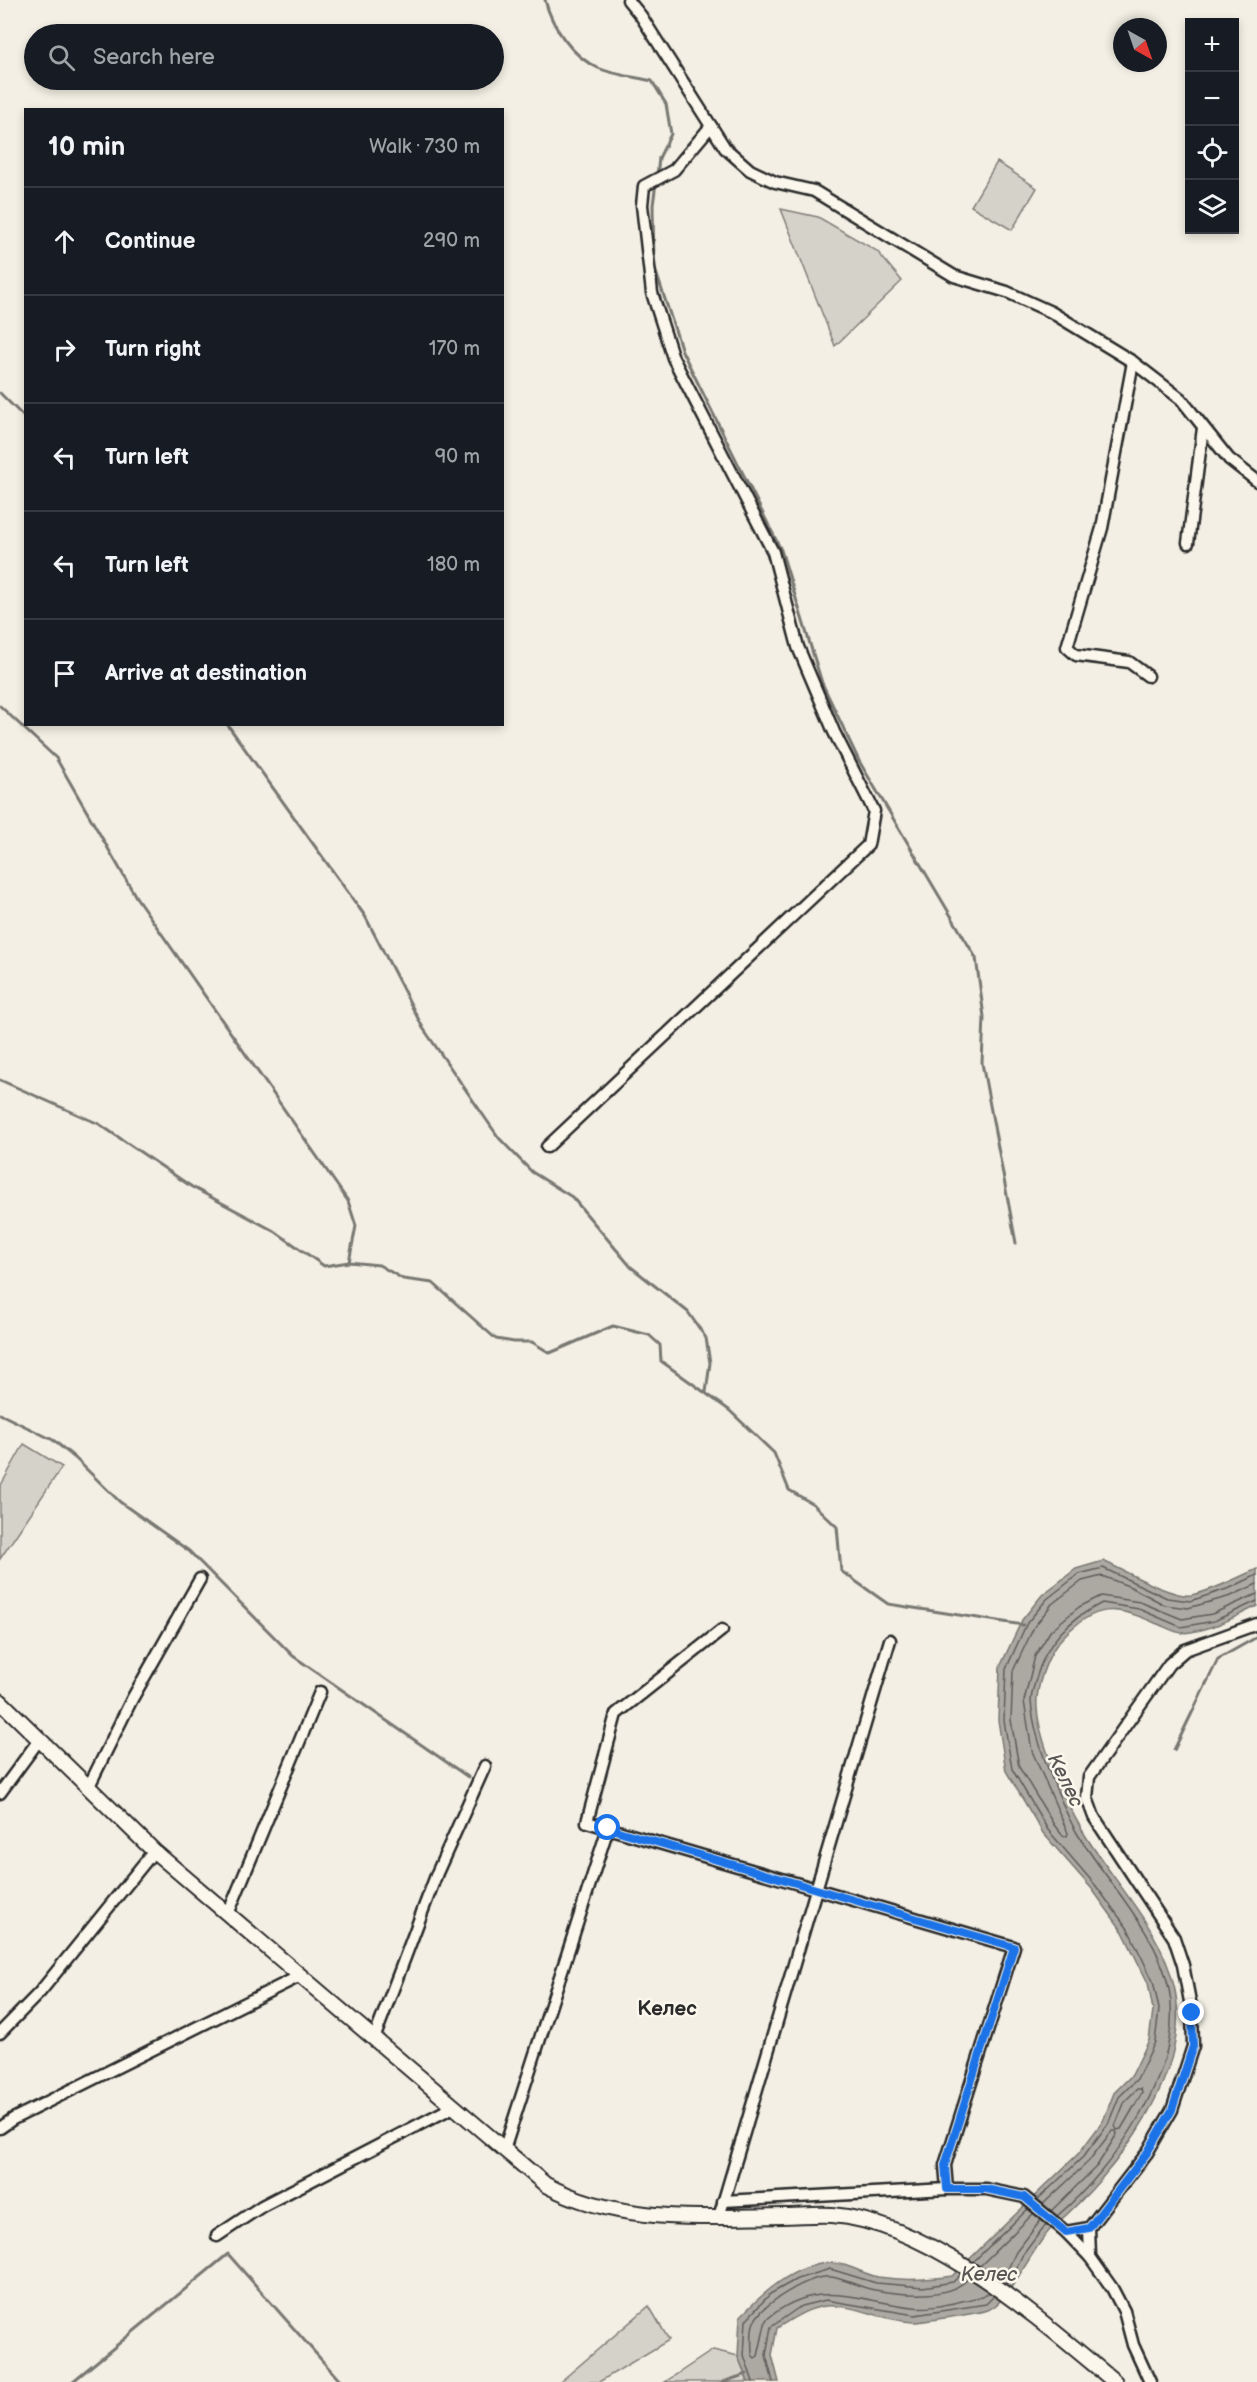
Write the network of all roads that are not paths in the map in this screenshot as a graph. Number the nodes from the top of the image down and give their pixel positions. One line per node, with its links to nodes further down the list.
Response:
1 (628, 0): 2 (street)
2 (711, 126): 3 (street); 8 (street)
3 (1133, 362): 4 (street); 7 (street)
4 (1203, 428): 5 (street); 6 (street)
5 (1257, 481)
6 (1188, 543)
7 (1148, 675)
8 (547, 1147)
9 (200, 1579): 17 (street)
10 (1257, 1624): 34 (street)
11 (722, 1630): 19 (street)
12 (890, 1640): 21 (street)
13 (320, 1692): 22 (street)
14 (0, 1701): 15 (main road)
15 (39, 1740): 17 (main road); 18 (street)
16 (485, 1766): 25 (street)
17 (88, 1788): 20 (main road)
18 (0, 1793)
19 (608, 1828): 21 (street); 28 (street)
20 (154, 1851): 22 (main road); 24 (street)
21 (816, 1889): 29 (street); 31 (street)
22 (228, 1914): 23 (main road)
23 (300, 1976): 25 (main road); 27 (street)
24 (0, 2033)
25 (374, 2039): 26 (main road)
26 (453, 2107): 28 (main road); 36 (street)
27 (0, 2128)
28 (504, 2150): 33 (main road)
29 (947, 2189): 30 (street); 35 (street)
30 (824, 2196): 31 (street); 32 (street)
31 (723, 2201): 33 (street)
32 (823, 2215): 33 (main road); 38 (main road)
33 (719, 2217)
34 (1089, 2228): 35 (street); 37 (street)
35 (1066, 2232): 37 (street)
36 (217, 2236)
37 (1090, 2257): 39 (street)
38 (1115, 2382)
39 (1150, 2382)

